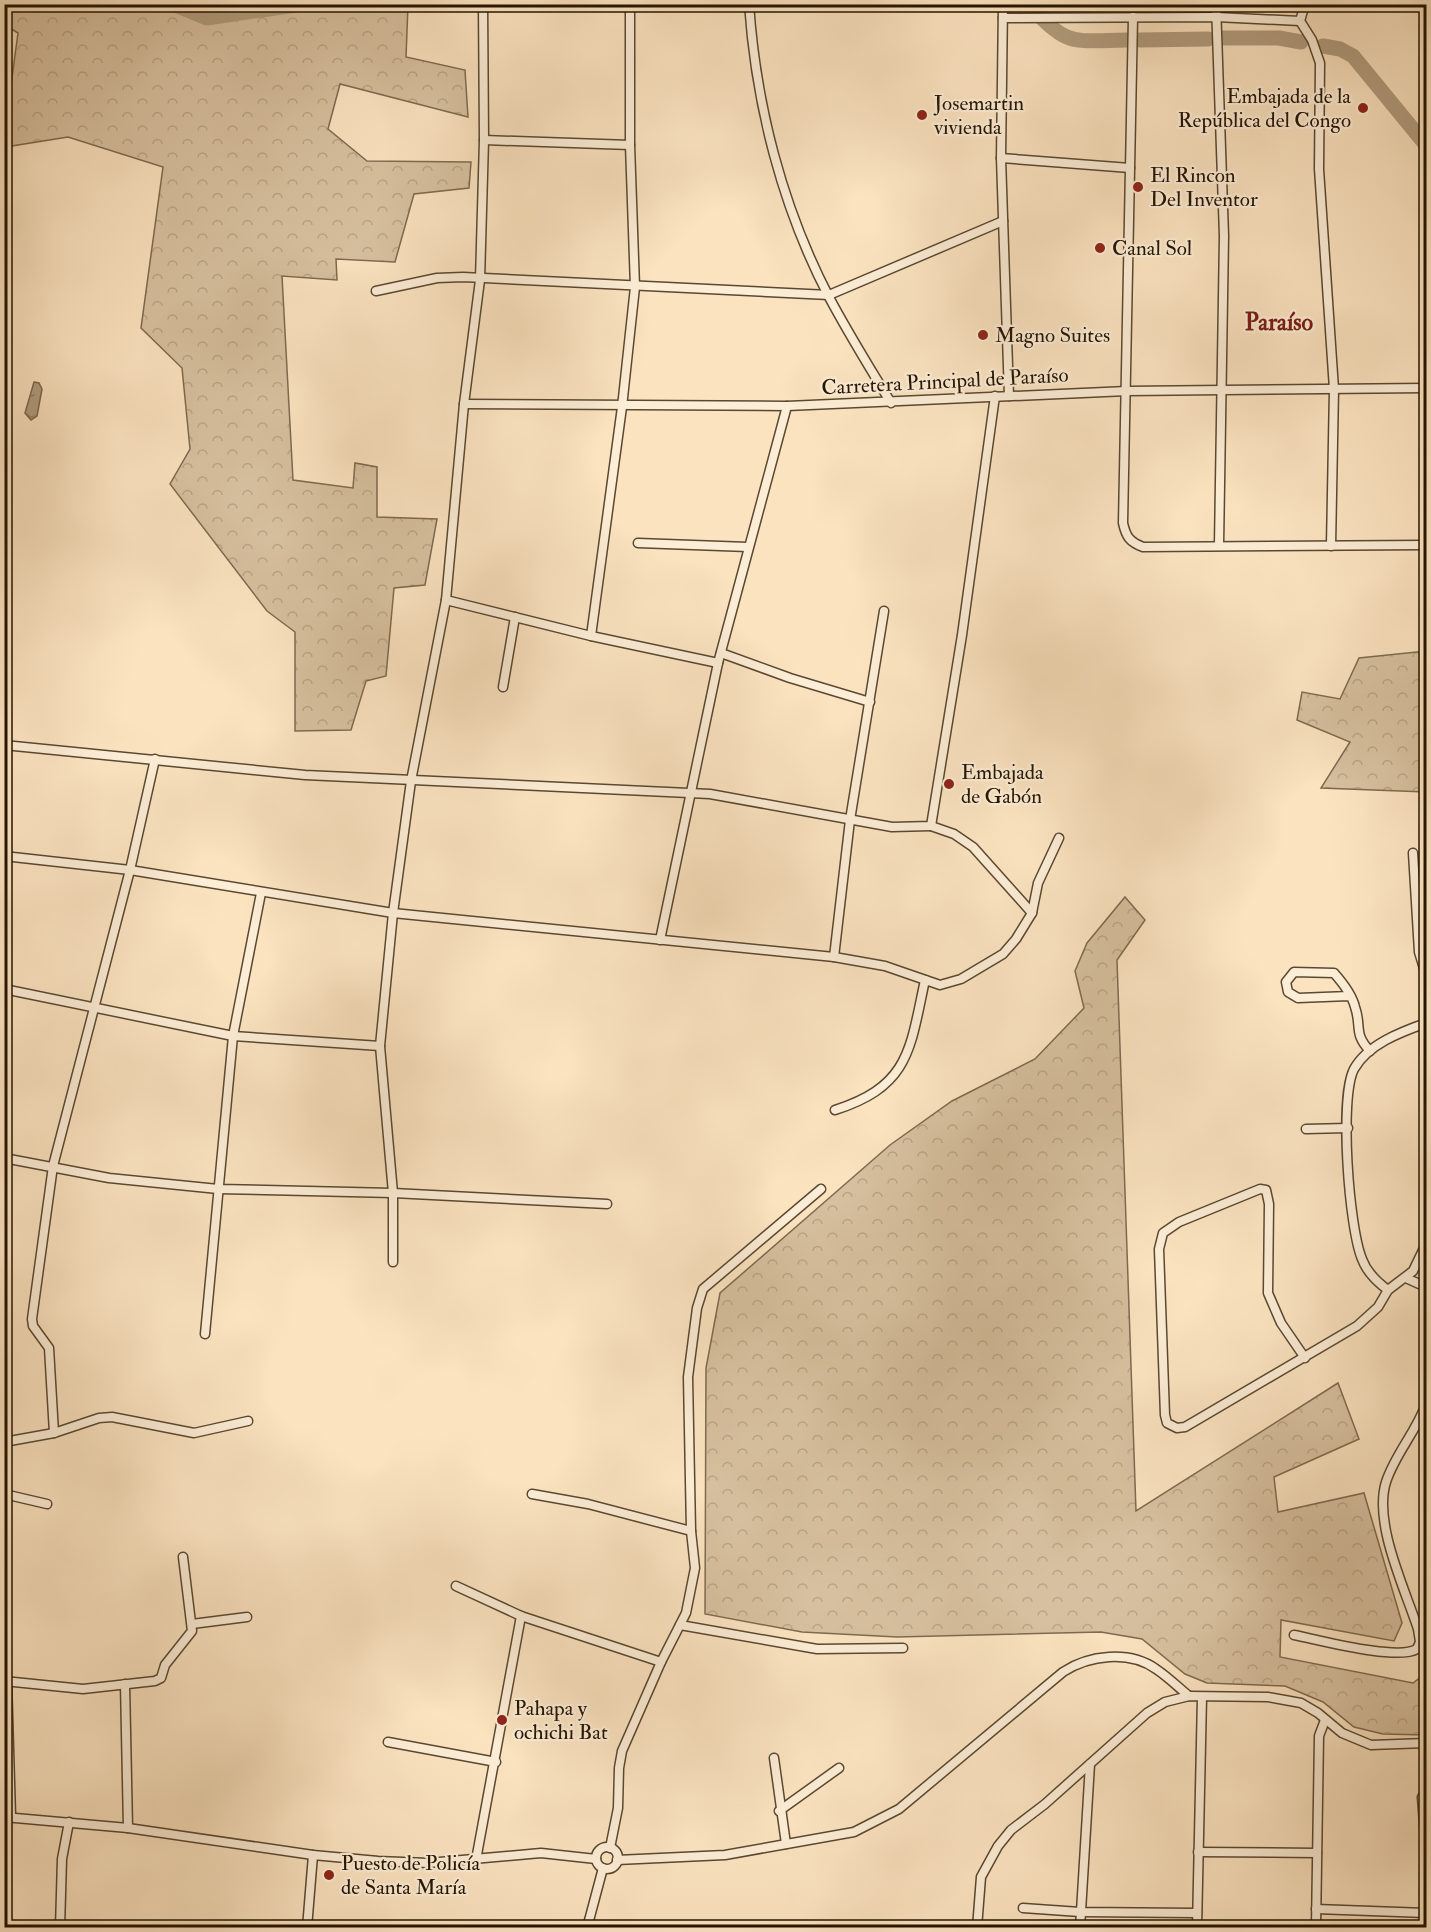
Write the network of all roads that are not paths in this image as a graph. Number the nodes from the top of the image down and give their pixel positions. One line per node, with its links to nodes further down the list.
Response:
1 (483, 4): 11 (street)
2 (630, 4): 12 (street)
3 (749, 4): 19 (street)
4 (1003, 4): 9 (street)
5 (1216, 4): 8 (street)
6 (1305, 4): 10 (street)
7 (1133, 17): 8 (street); 9 (street); 14 (street)
8 (1216, 17): 10 (street); 22 (street)
9 (1003, 18): 13 (street)
10 (1300, 21): 21 (street)
11 (484, 140): 12 (street); 16 (street)
12 (630, 145): 17 (street)
13 (1001, 158): 14 (street); 15 (street)
14 (1130, 168): 23 (street)
15 (1003, 222): 19 (street); 25 (street)
16 (480, 280): 17 (street); 18 (street); 27 (street)
17 (635, 286): 19 (street); 28 (street)
18 (376, 291)
19 (829, 295): 26 (street)
20 (1426, 388): 21 (street, Carretera Principal de Paraíso)
21 (1334, 389): 22 (street, Carretera Principal de Paraíso); 33 (street)
22 (1223, 390): 23 (street, Carretera Principal de Paraíso); 31 (street)
23 (1127, 391): 25 (street, Carretera Principal de Paraíso); 31 (street)
24 (995, 396): 25 (street, Carretera Principal de Paraíso); 26 (street, Carretera Principal de Paraíso); 48 (street)
25 (1009, 396)
26 (891, 403): 29 (street, Carretera Principal de Paraíso)
27 (464, 404): 28 (street, Carretera Principal de Paraíso); 35 (street)
28 (622, 406): 29 (street, Carretera Principal de Paraíso); 38 (street)
29 (787, 406): 34 (street)
30 (638, 543): 34 (street)
31 (1220, 545): 33 (street)
32 (1426, 545): 33 (street)
33 (1331, 546)
34 (748, 547): 39 (street)
35 (446, 600): 37 (street); 45 (street)
36 (884, 611): 42 (street)
37 (515, 617): 38 (street); 41 (street)
38 (591, 636): 40 (street)
39 (721, 653): 40 (street); 42 (street)
40 (718, 663): 46 (street)
41 (503, 687)
42 (870, 702): 47 (street)
43 (4, 745): 44 (street)
44 (154, 759): 45 (street); 52 (street)
45 (411, 781): 46 (street); 54 (street)
46 (691, 795): 47 (street); 56 (street)
47 (850, 820): 48 (street); 57 (street)
48 (931, 826): 55 (street)
49 (1059, 838): 55 (street)
50 (1413, 853): 58 (street)
51 (4, 856): 52 (street)
52 (130, 870): 53 (street); 62 (street)
53 (261, 893): 54 (street); 64 (street)
54 (393, 913): 56 (street); 65 (street)
55 (1032, 913): 59 (street)
56 (660, 940): 57 (street)
57 (834, 957): 59 (street)
58 (1426, 975)
59 (925, 980): 67 (street)
60 (4, 989): 62 (street)
61 (1349, 996): 61 (street); 66 (street)
62 (95, 1007): 64 (street); 71 (street)
63 (1426, 1023): 66 (street)
64 (233, 1036): 65 (street); 72 (street)
65 (380, 1046): 74 (street)
66 (1370, 1051): 68 (street)
67 (835, 1110)
68 (1348, 1128): 69 (street); 80 (street)
69 (1306, 1129)
70 (4, 1158): 71 (street)
71 (53, 1166): 72 (street); 85 (street)
72 (218, 1189): 74 (street); 81 (street)
73 (820, 1190): 90 (street)
74 (393, 1193): 75 (street); 77 (street)
75 (607, 1204)
76 (1426, 1244): 78 (street)
77 (393, 1262)
78 (1406, 1278): 79 (street); 80 (street)
79 (1426, 1287)
80 (1388, 1290): 82 (street)
81 (205, 1334)
82 (1305, 1358): 82 (street)
83 (1426, 1404): 97 (street)
84 (248, 1421): 85 (street)
85 (54, 1433): 86 (street)
86 (4, 1442)
87 (4, 1494): 89 (street)
88 (532, 1494): 90 (street)
89 (46, 1504)
90 (691, 1531): 96 (street)
91 (183, 1557): 95 (street)
92 (456, 1586): 93 (street)
93 (521, 1616): 99 (street); 108 (street)
94 (247, 1617): 95 (street)
95 (192, 1624): 101 (street)
96 (680, 1625): 98 (street); 99 (street)
97 (1294, 1635)
98 (903, 1648)
99 (661, 1662): 117 (street)
100 (6, 1681): 101 (street); 113 (street)
101 (125, 1684): 115 (street)
102 (1189, 1696): 103 (street); 109 (street); 116 (street)
103 (1202, 1697): 104 (street); 119 (street)
104 (1325, 1720): 106 (street); 120 (street)
105 (388, 1742): 108 (street)
106 (1426, 1743)
107 (774, 1758): 112 (street)
108 (496, 1762): 123 (street)
109 (1089, 1764): 128 (street); 134 (street)
110 (839, 1768): 112 (street)
111 (1422, 1797): 118 (street)
112 (779, 1811): 116 (street)
113 (8, 1816): 114 (street)
114 (69, 1822): 115 (street); 131 (street)
115 (128, 1828): 121 (street)
116 (786, 1844): 124 (street)
117 (610, 1848): 122 (street); 124 (street)
118 (1426, 1851)
119 (1198, 1852): 120 (street); 130 (street)
120 (1317, 1853): 127 (street)
121 (313, 1855): 123 (street); 132 (street)
122 (596, 1859): 123 (street); 125 (street)
123 (476, 1860)
124 (617, 1860): 125 (street)
125 (603, 1868): 133 (street)
126 (1023, 1908): 128 (street)
127 (1316, 1909): 129 (street); 137 (street)
128 (1080, 1912): 130 (street); 135 (street)
129 (1426, 1913)
130 (1197, 1914): 136 (street)
131 (60, 1928)
132 (306, 1928)
133 (587, 1928)
134 (977, 1928)
135 (1080, 1928)
136 (1197, 1928)
137 (1316, 1928)

